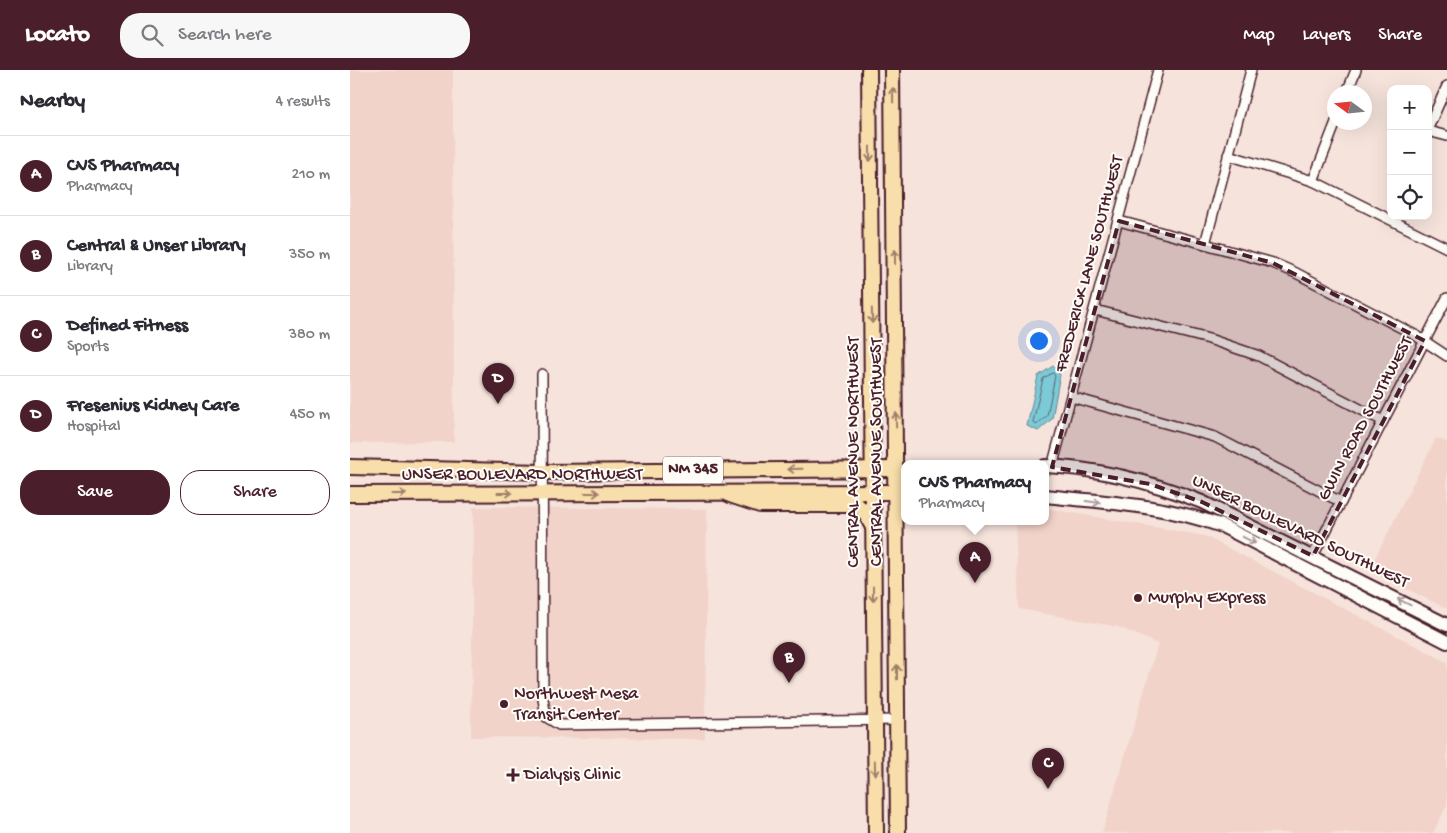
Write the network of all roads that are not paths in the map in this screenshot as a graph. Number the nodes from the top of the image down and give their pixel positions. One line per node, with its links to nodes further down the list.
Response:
1 (869, 70): 27 (main road, CENTRAL AVENUE NORTHWEST, one-way to 27)
2 (892, 70): 28 (main road, CENTRAL AVENUE SOUTHWEST, one-way to 2)
3 (1158, 70): 14 (street, FREDERICK LANE SOUTHWEST)
4 (1251, 70): 12 (street)
5 (1356, 70): 6 (street)
6 (1351, 85)
7 (1447, 86): 8 (street)
8 (1432, 121)
9 (1333, 130): 13 (street)
10 (1432, 131): 11 (street)
11 (1447, 136)
12 (1228, 156): 13 (street); 15 (street)
13 (1313, 181): 16 (street)
14 (1119, 221): 15 (street); 18 (street, FREDERICK LANE SOUTHWEST)
15 (1205, 244): 19 (street)
16 (1447, 248)
17 (1447, 298): 19 (street, GWIN ROAD SOUTHWEST)
18 (1095, 310): 22 (street, FREDERICK LANE SOUTHWEST); 23 (street)
19 (1425, 341): 20 (street); 23 (street, GWIN ROAD SOUTHWEST)
20 (1447, 356)
21 (542, 374): 29 (street)
22 (1070, 397): 24 (street, FREDERICK LANE SOUTHWEST); 36 (street)
23 (1383, 421): 36 (street, GWIN ROAD SOUTHWEST)
24 (1049, 464)
25 (350, 467): 29 (main road, UNSER BOULEVARD NORTHWEST / NM 345)
26 (1049, 467): 38 (main road, UNSER BOULEVARD SOUTHWEST, one-way to 26)
27 (873, 469): 28 (main road, NM 345); 29 (main road, UNSER BOULEVARD NORTHWEST / NM 345, one-way to 29); 30 (main road, CENTRAL AVENUE NORTHWEST)
28 (901, 469): 32 (main road, CENTRAL AVENUE SOUTHWEST)
29 (543, 472): 33 (street)
30 (874, 491): 31 (main road, UNSER BOULEVARD NORTHWEST / NM 345); 32 (main road, NM 345); 37 (main road, CENTRAL AVENUE NORTHWEST)
31 (717, 492): 33 (main road, UNSER BOULEVARD NORTHWEST / NM 345, one-way to 31); 37 (main road)
32 (901, 492): 42 (main road, CENTRAL AVENUE SOUTHWEST, one-way to 32)
33 (543, 493): 34 (main road, UNSER BOULEVARD NORTHWEST / NM 345, one-way to 33); 41 (street)
34 (350, 494)
35 (1049, 496): 40 (main road, UNSER BOULEVARD SOUTHWEST, one-way to 40)
36 (1341, 502): 38 (street, GWIN ROAD SOUTHWEST)
37 (874, 528): 41 (main road, CENTRAL AVENUE NORTHWEST, one-way to 41)
38 (1313, 556): 39 (main road, UNSER BOULEVARD SOUTHWEST, one-way to 38)
39 (1447, 625)
40 (1447, 642)
41 (875, 719): 42 (street); 43 (main road, CENTRAL AVENUE NORTHWEST, one-way to 43)
42 (897, 720): 44 (main road, CENTRAL AVENUE SOUTHWEST)
43 (876, 833)
44 (898, 833)

